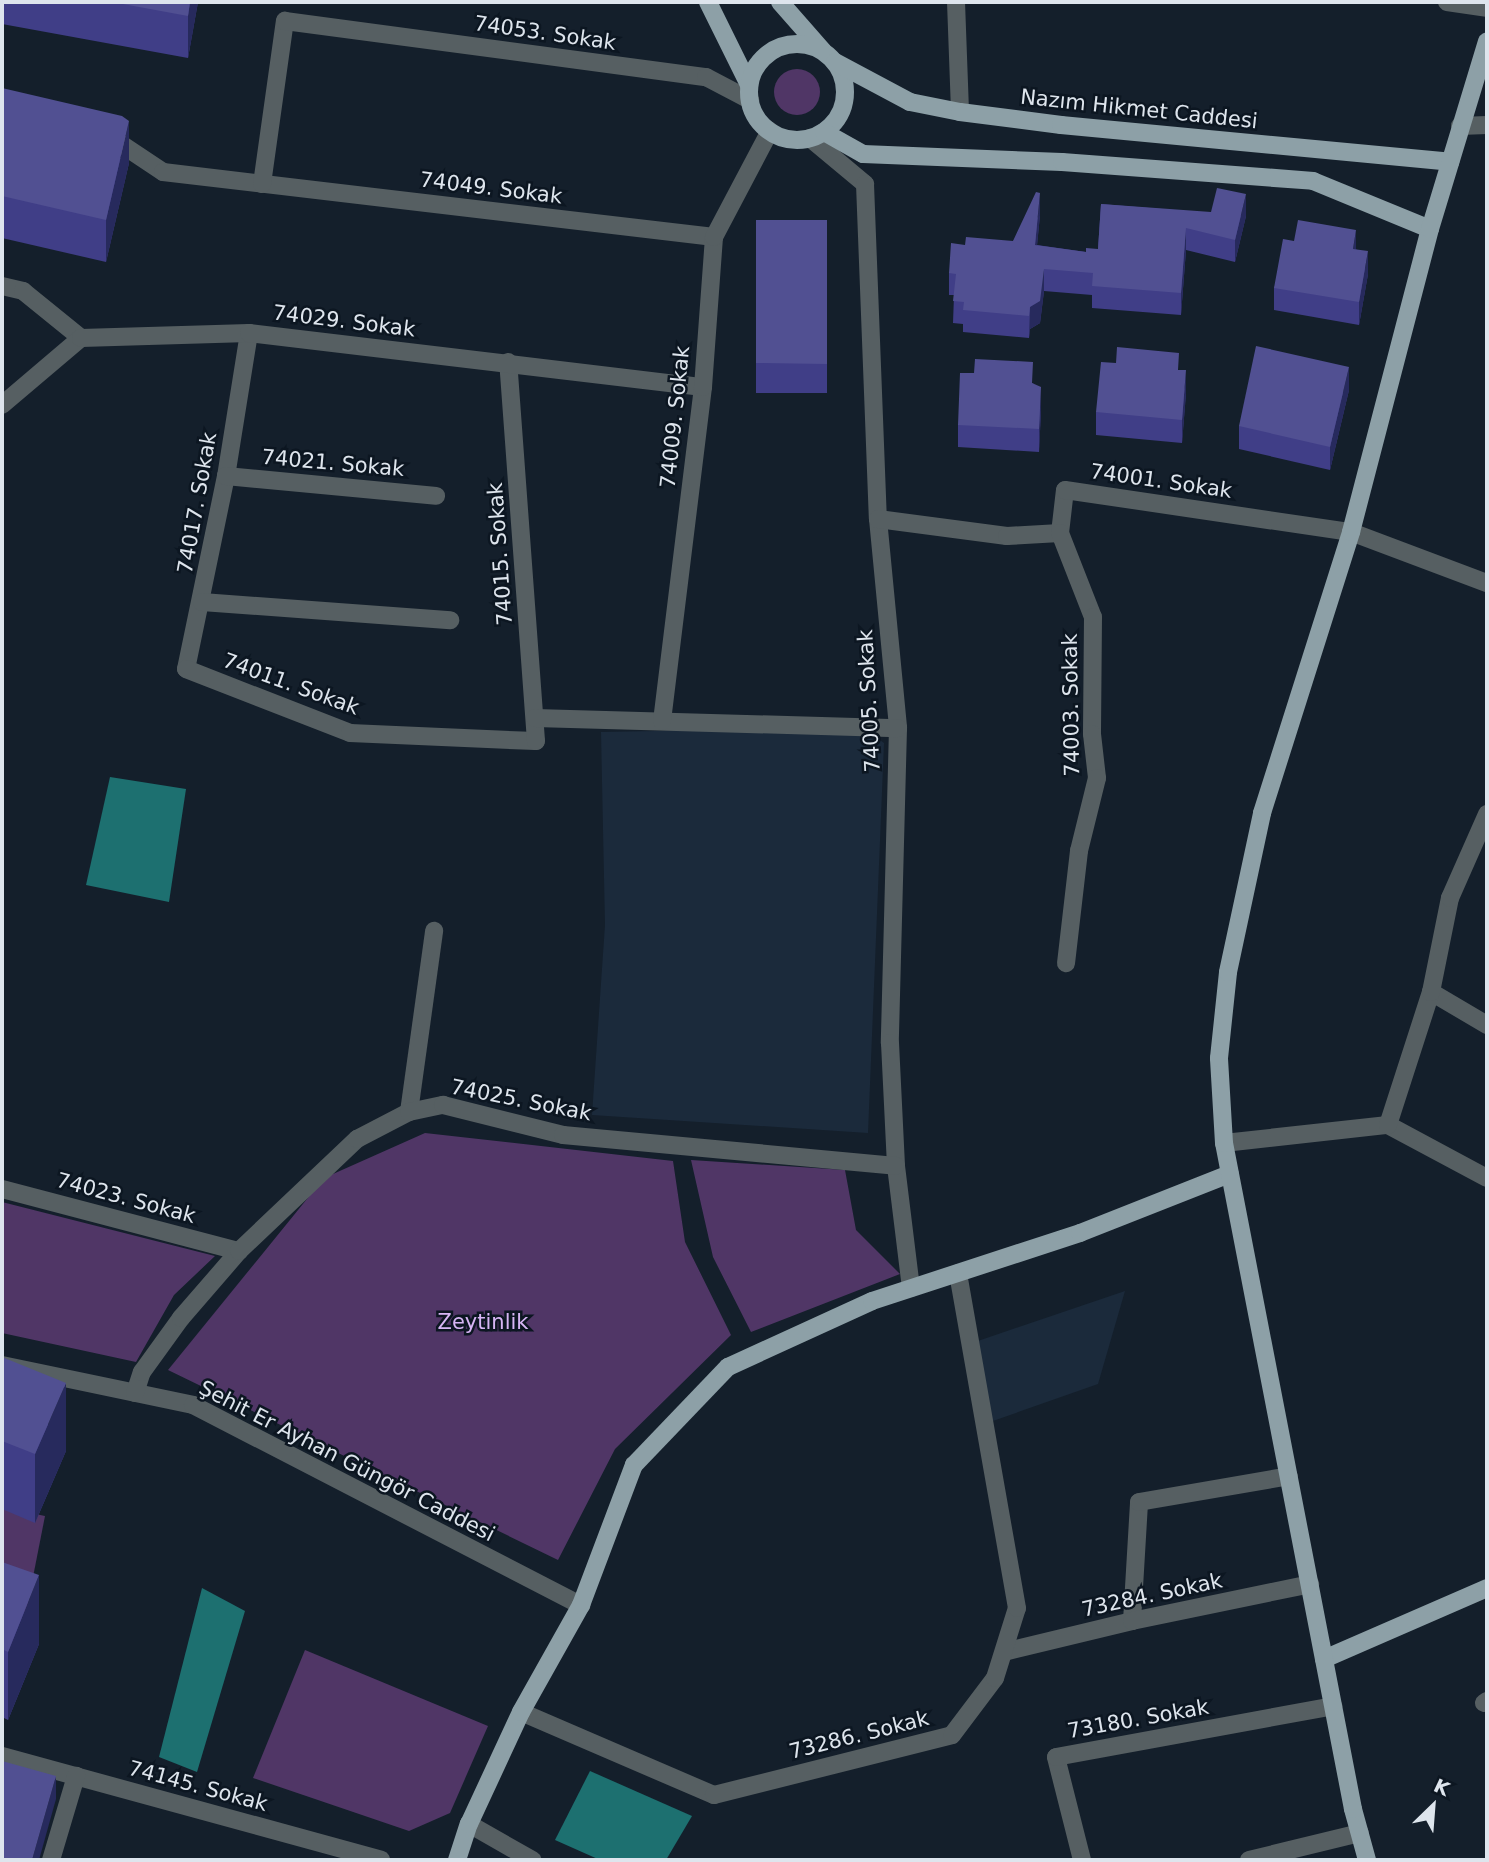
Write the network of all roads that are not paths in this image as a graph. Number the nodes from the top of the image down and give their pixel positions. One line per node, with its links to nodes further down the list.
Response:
1 (708, 2): 8 (main road)
2 (780, 2): 7 (main road, Nazım Hikmet Caddesi)
3 (956, 2): 9 (street)
4 (1447, 2): 5 (street)
5 (1487, 8)
6 (1487, 41): 11 (main road)
7 (829, 57): 8 (main road); 9 (main road, Nazım Hikmet Caddesi); 14 (main road)
8 (750, 92): 13 (main road); 16 (street, 74053. Sokak)
9 (960, 112): 15 (main road, Nazım Hikmet Caddesi)
10 (1487, 125): 11 (street)
11 (1460, 126): 15 (main road)
12 (96, 127): 16 (street, 74049. Sokak)
13 (771, 131): 14 (main road); 18 (street, 74009. Sokak)
14 (817, 135): 17 (main road); 27 (street, 74005. Sokak)
15 (1450, 162): 17 (main road)
16 (262, 184): 18 (street, 74049. Sokak)
17 (1430, 229): 28 (main road)
18 (714, 237): 23 (street, 74009. Sokak)
19 (2, 286): 21 (street)
20 (249, 333): 21 (street, 74029. Sokak); 22 (street, 74029. Sokak); 25 (street, 74017. Sokak)
21 (81, 338): 24 (street)
22 (508, 362): 23 (street, 74029. Sokak); 33 (street, 74015. Sokak)
23 (703, 387): 34 (street, 74009. Sokak)
24 (2, 405)
25 (226, 476): 26 (street, 74021. Sokak); 31 (street, 74017. Sokak)
26 (436, 496)
27 (878, 519): 29 (street); 35 (street, 74005. Sokak)
28 (1351, 532): 29 (street, 74001. Sokak); 30 (street); 44 (main road)
29 (1060, 533): 39 (street, 74003. Sokak)
30 (1487, 583)
31 (202, 601): 32 (street, 74017. Sokak); 36 (street, 74011. Sokak)
32 (450, 620)
33 (536, 718): 34 (street); 36 (street, 74015. Sokak)
34 (662, 721): 35 (street)
35 (898, 728): 45 (street, 74005. Sokak)
36 (536, 741)
37 (1487, 814): 40 (street)
38 (434, 931): 42 (street)
39 (1066, 963)
40 (1431, 992): 41 (street); 43 (street)
41 (1487, 1025)
42 (410, 1112): 45 (street, 74025. Sokak); 49 (street, 74025. Sokak)
43 (1388, 1125): 44 (street); 47 (street)
44 (1224, 1143): 46 (main road)
45 (896, 1166): 51 (street, 74005. Sokak)
46 (1230, 1174): 50 (main road); 54 (main road)
47 (1487, 1178)
48 (2, 1189): 49 (street, 74023. Sokak)
49 (239, 1251): 53 (street, 74025. Sokak)
50 (958, 1273): 51 (main road); 59 (street, 73286. Sokak)
51 (911, 1288): 57 (main road)
52 (2, 1366): 53 (street, Şehit Er Ayhan Güngör Caddesi)
53 (135, 1393): 57 (street, Şehit Er Ayhan Güngör Caddesi)
54 (1289, 1476): 55 (main road); 58 (street)
55 (1310, 1584): 58 (street, 73284. Sokak); 60 (main road)
56 (1487, 1588): 60 (main road)
57 (581, 1605): 62 (main road)
58 (1132, 1621): 59 (street, 73284. Sokak)
59 (1004, 1652): 62 (street, 73286. Sokak)
60 (1324, 1659): 61 (main road)
61 (1333, 1706): 66 (main road); 71 (street, 73180. Sokak)
62 (521, 1712): 65 (main road)
63 (2, 1756): 64 (street, 74145. Sokak)
64 (76, 1776): 67 (street); 68 (street, 74145. Sokak)
65 (469, 1824): 69 (main road); 70 (street)
66 (1360, 1833): 72 (street); 73 (main road)
67 (51, 1860)
68 (381, 1860)
69 (457, 1860)
70 (531, 1860)
71 (1082, 1860)
72 (1249, 1860)
73 (1367, 1860)

